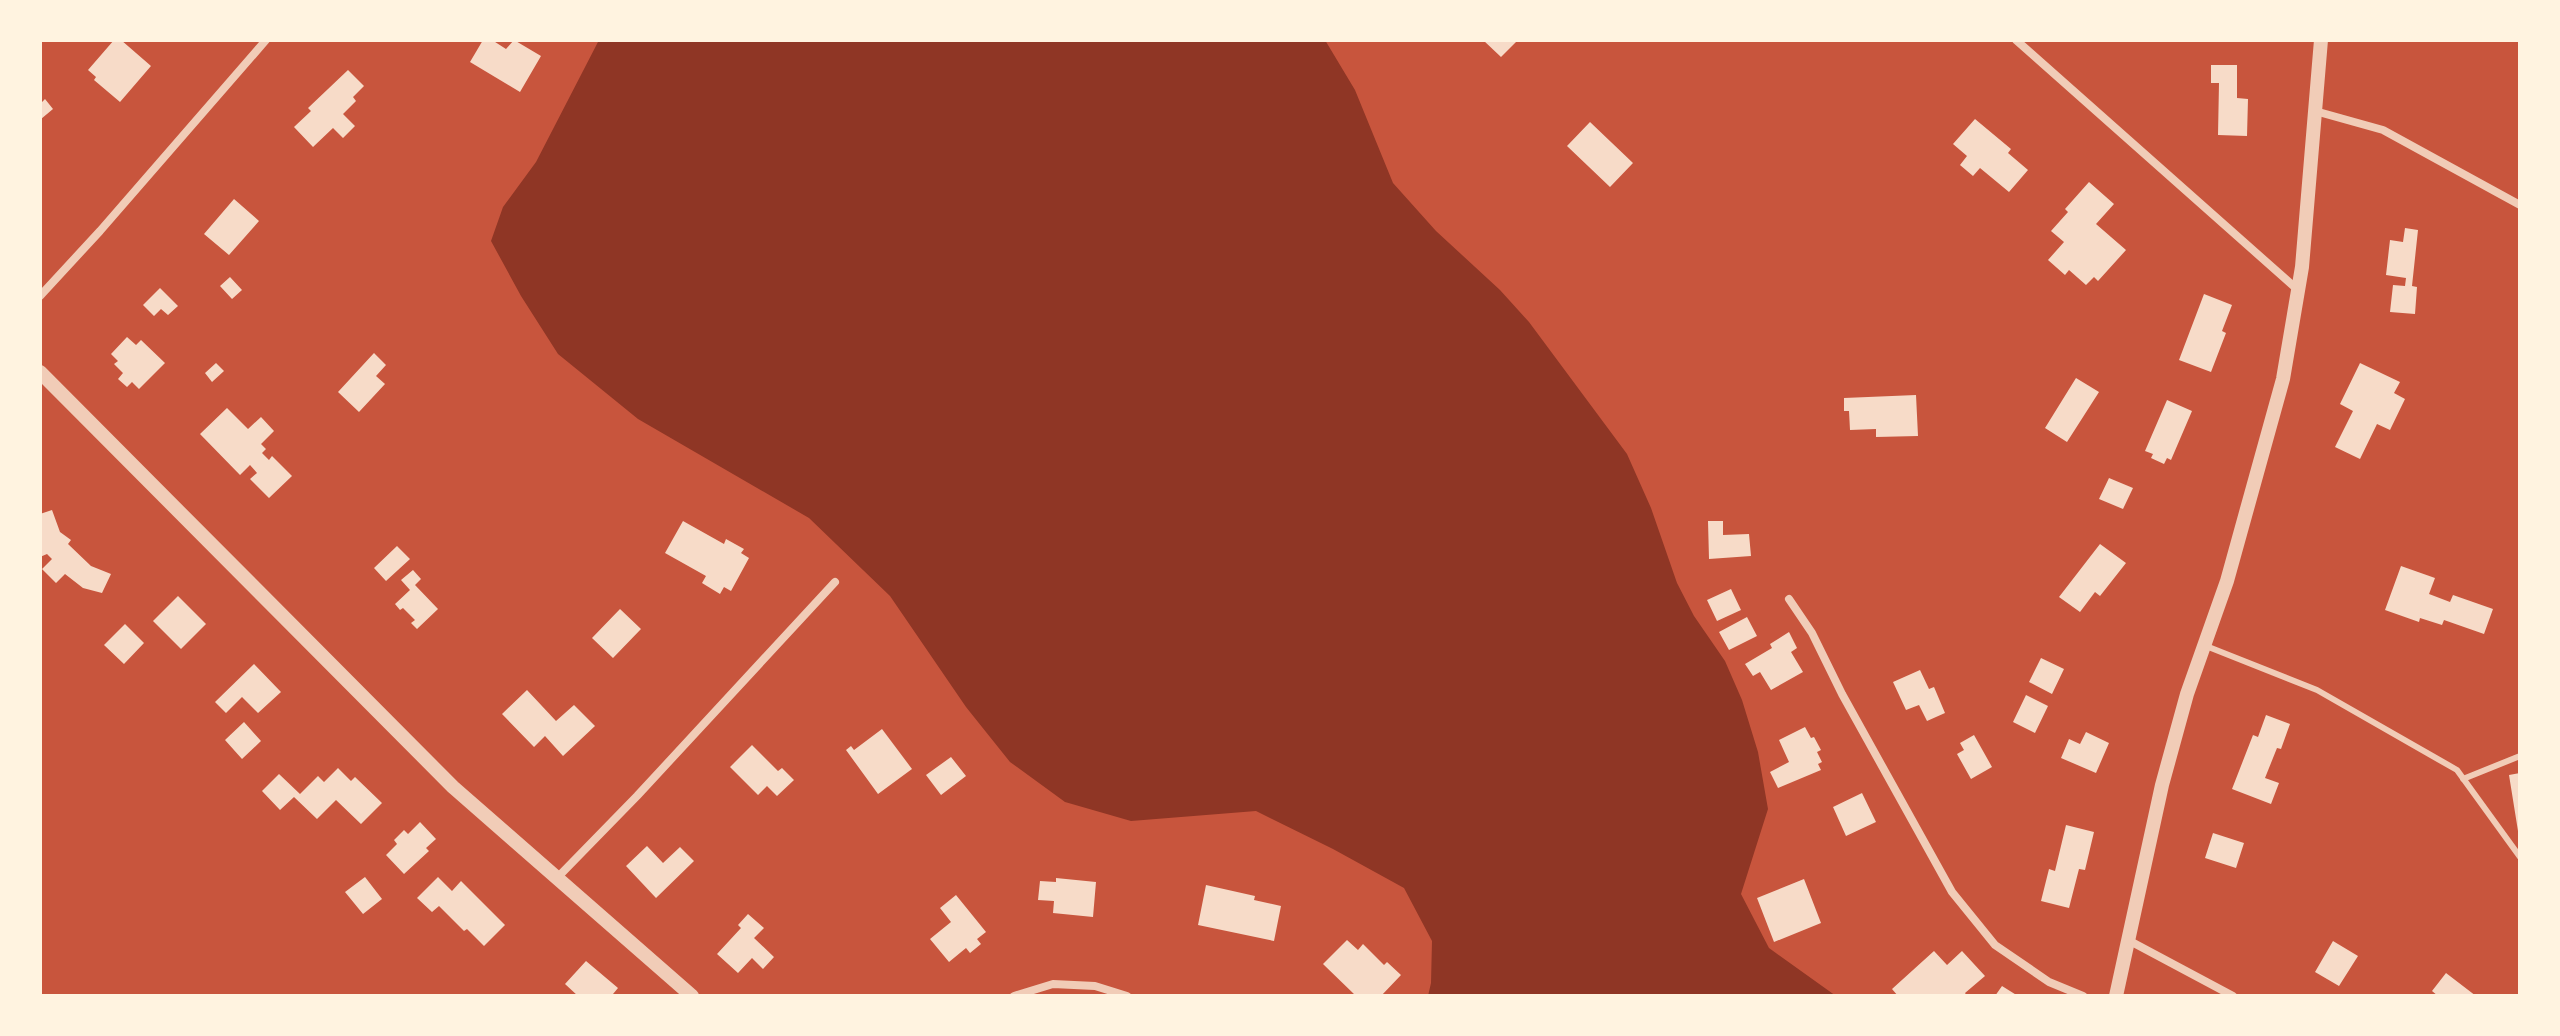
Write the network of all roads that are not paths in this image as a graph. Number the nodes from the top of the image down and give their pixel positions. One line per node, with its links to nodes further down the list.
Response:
1 (266, 40): 7 (street)
2 (2016, 40): 6 (street)
3 (2321, 40): 4 (street)
4 (2315, 111): 5 (street); 6 (street)
5 (2520, 205)
6 (2298, 290): 11 (street)
7 (40, 296)
8 (40, 372): 17 (street)
9 (835, 582): 17 (street)
10 (1789, 599): 22 (street)
11 (2204, 645): 13 (lane); 18 (street)
12 (2520, 756): 13 (lane)
13 (2463, 779): 15 (lane)
14 (2520, 846): 15 (lane)
15 (2512, 847): 16 (lane)
16 (2520, 857)
17 (557, 878): 19 (street)
18 (2128, 940): 23 (street); 24 (street)
19 (692, 996)
20 (1014, 996): 21 (street)
21 (1127, 996)
22 (2083, 996)
23 (2116, 996)
24 (2233, 996)

